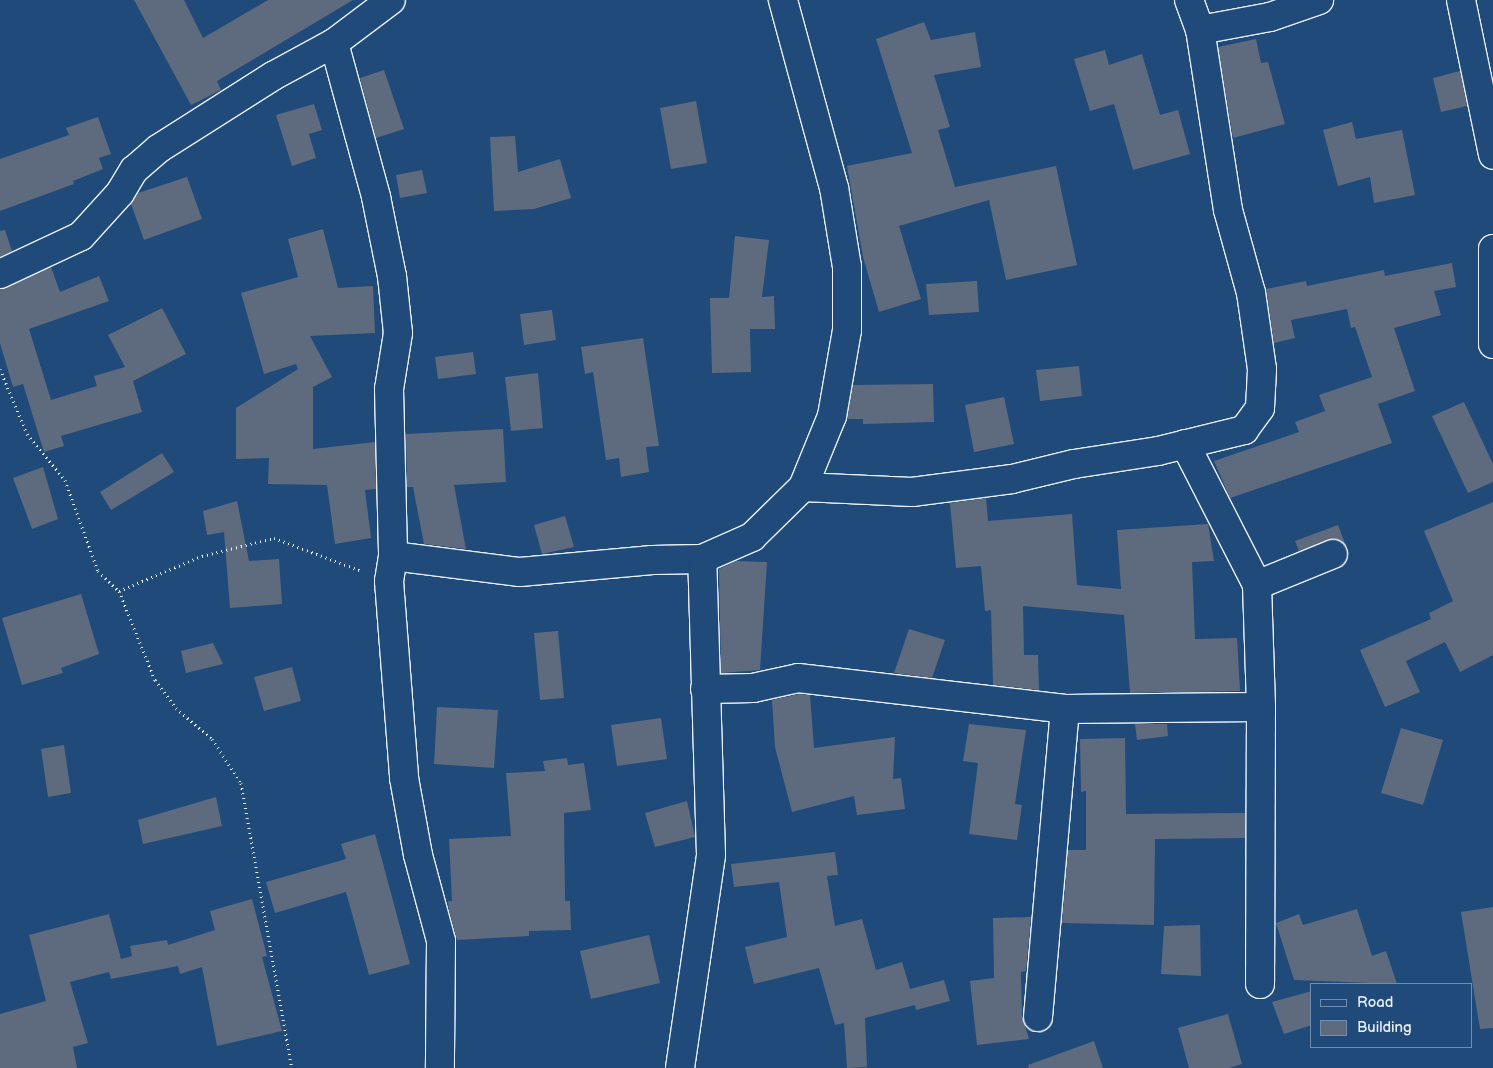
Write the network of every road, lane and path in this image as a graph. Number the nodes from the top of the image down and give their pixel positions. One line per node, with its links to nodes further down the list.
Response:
1 (391, 0): 7 (street)
2 (783, 0): 14 (street)
3 (1189, 0): 6 (street)
4 (1319, 0): 6 (street)
5 (1461, 0): 8 (street)
6 (1200, 30): 13 (street)
7 (334, 43): 10 (street); 17 (street)
8 (1493, 155)
9 (1493, 249): 11 (street)
10 (0, 274)
11 (1493, 344)
12 (0, 369): 19 (path)
13 (1185, 444): 14 (street); 18 (street)
14 (803, 488): 16 (street)
15 (1333, 554): 18 (street)
16 (702, 560): 17 (street); 20 (street)
17 (391, 569): 19 (path); 26 (street)
18 (1257, 585): 21 (street)
19 (119, 591): 25 (path)
20 (705, 689): 22 (street); 27 (street)
21 (1261, 707): 22 (street); 23 (street)
22 (1065, 710): 24 (street)
23 (1260, 984)
24 (1038, 1016)
25 (292, 1068)
26 (440, 1068)
27 (680, 1068)

